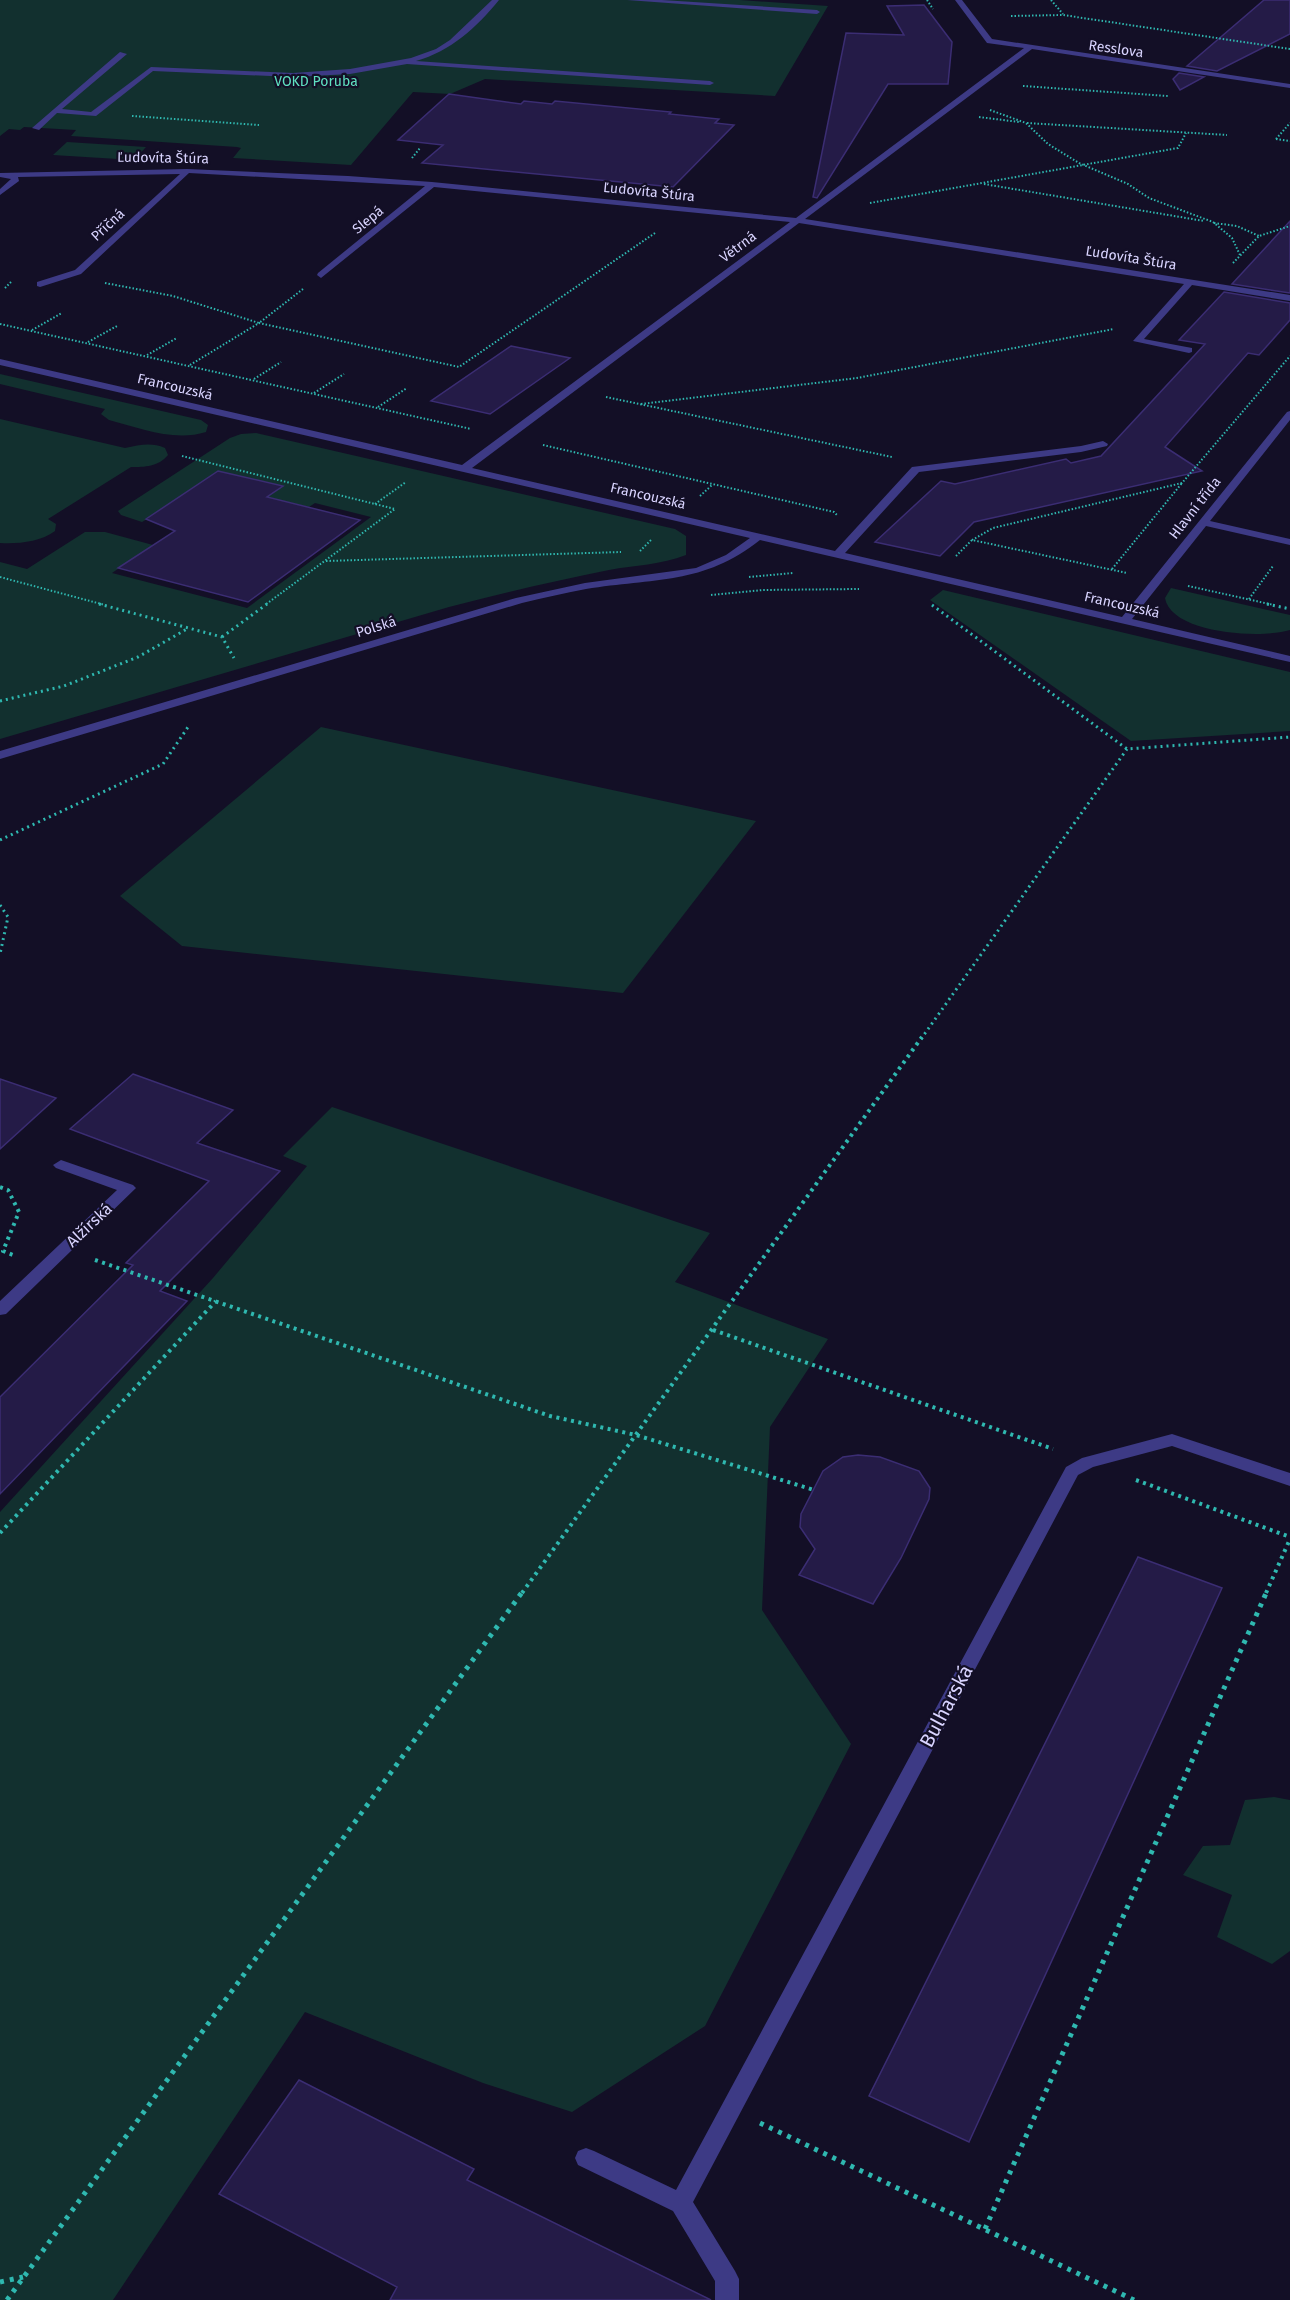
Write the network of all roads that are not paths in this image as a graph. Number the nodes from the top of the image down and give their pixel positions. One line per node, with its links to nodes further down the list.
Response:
1 (496, 0): 7 (street)
2 (630, 0): 4 (street)
3 (958, 0): 5 (street, Resslova)
4 (817, 12)
5 (1029, 48): 9 (street, Resslova); 16 (street, Větrná)
6 (123, 54): 10 (street)
7 (404, 63): 8 (street); 10 (street)
8 (710, 83)
9 (1290, 86)
10 (55, 111): 11 (street)
11 (36, 128)
12 (187, 171): 13 (street, Ľudovíta Štúra); 14 (street, Ľudovíta Štúra); 19 (street, Příčná)
13 (4, 175): 15 (street)
14 (432, 184): 16 (street, Ľudovíta Štúra); 17 (street, Slepá)
15 (0, 193)
16 (796, 220): 18 (street, Ľudovíta Štúra); 25 (street, Větrná)
17 (321, 276)
18 (1191, 281): 20 (street, Ľudovíta Štúra); 21 (street)
19 (40, 284)
20 (1290, 298)
21 (1189, 350)
22 (0, 362): 25 (street, Francouzská)
23 (1290, 414): 26 (street, Hlavní třída)
24 (1103, 444): 29 (street)
25 (464, 469): 27 (street, Francouzská)
26 (1202, 522): 28 (street); 30 (street, Hlavní třída)
27 (758, 537): 29 (street, Francouzská); 32 (street, Polská)
28 (1290, 542)
29 (837, 555): 30 (street, Francouzská)
30 (1125, 621): 31 (street, Francouzská)
31 (1290, 659)
32 (0, 755)
33 (61, 1165): 34 (street, Alžírská)
34 (0, 1310)
35 (1290, 1480): 37 (street, Bulharská)
36 (586, 2158): 37 (street)
37 (681, 2203): 38 (street)
38 (727, 2300)

